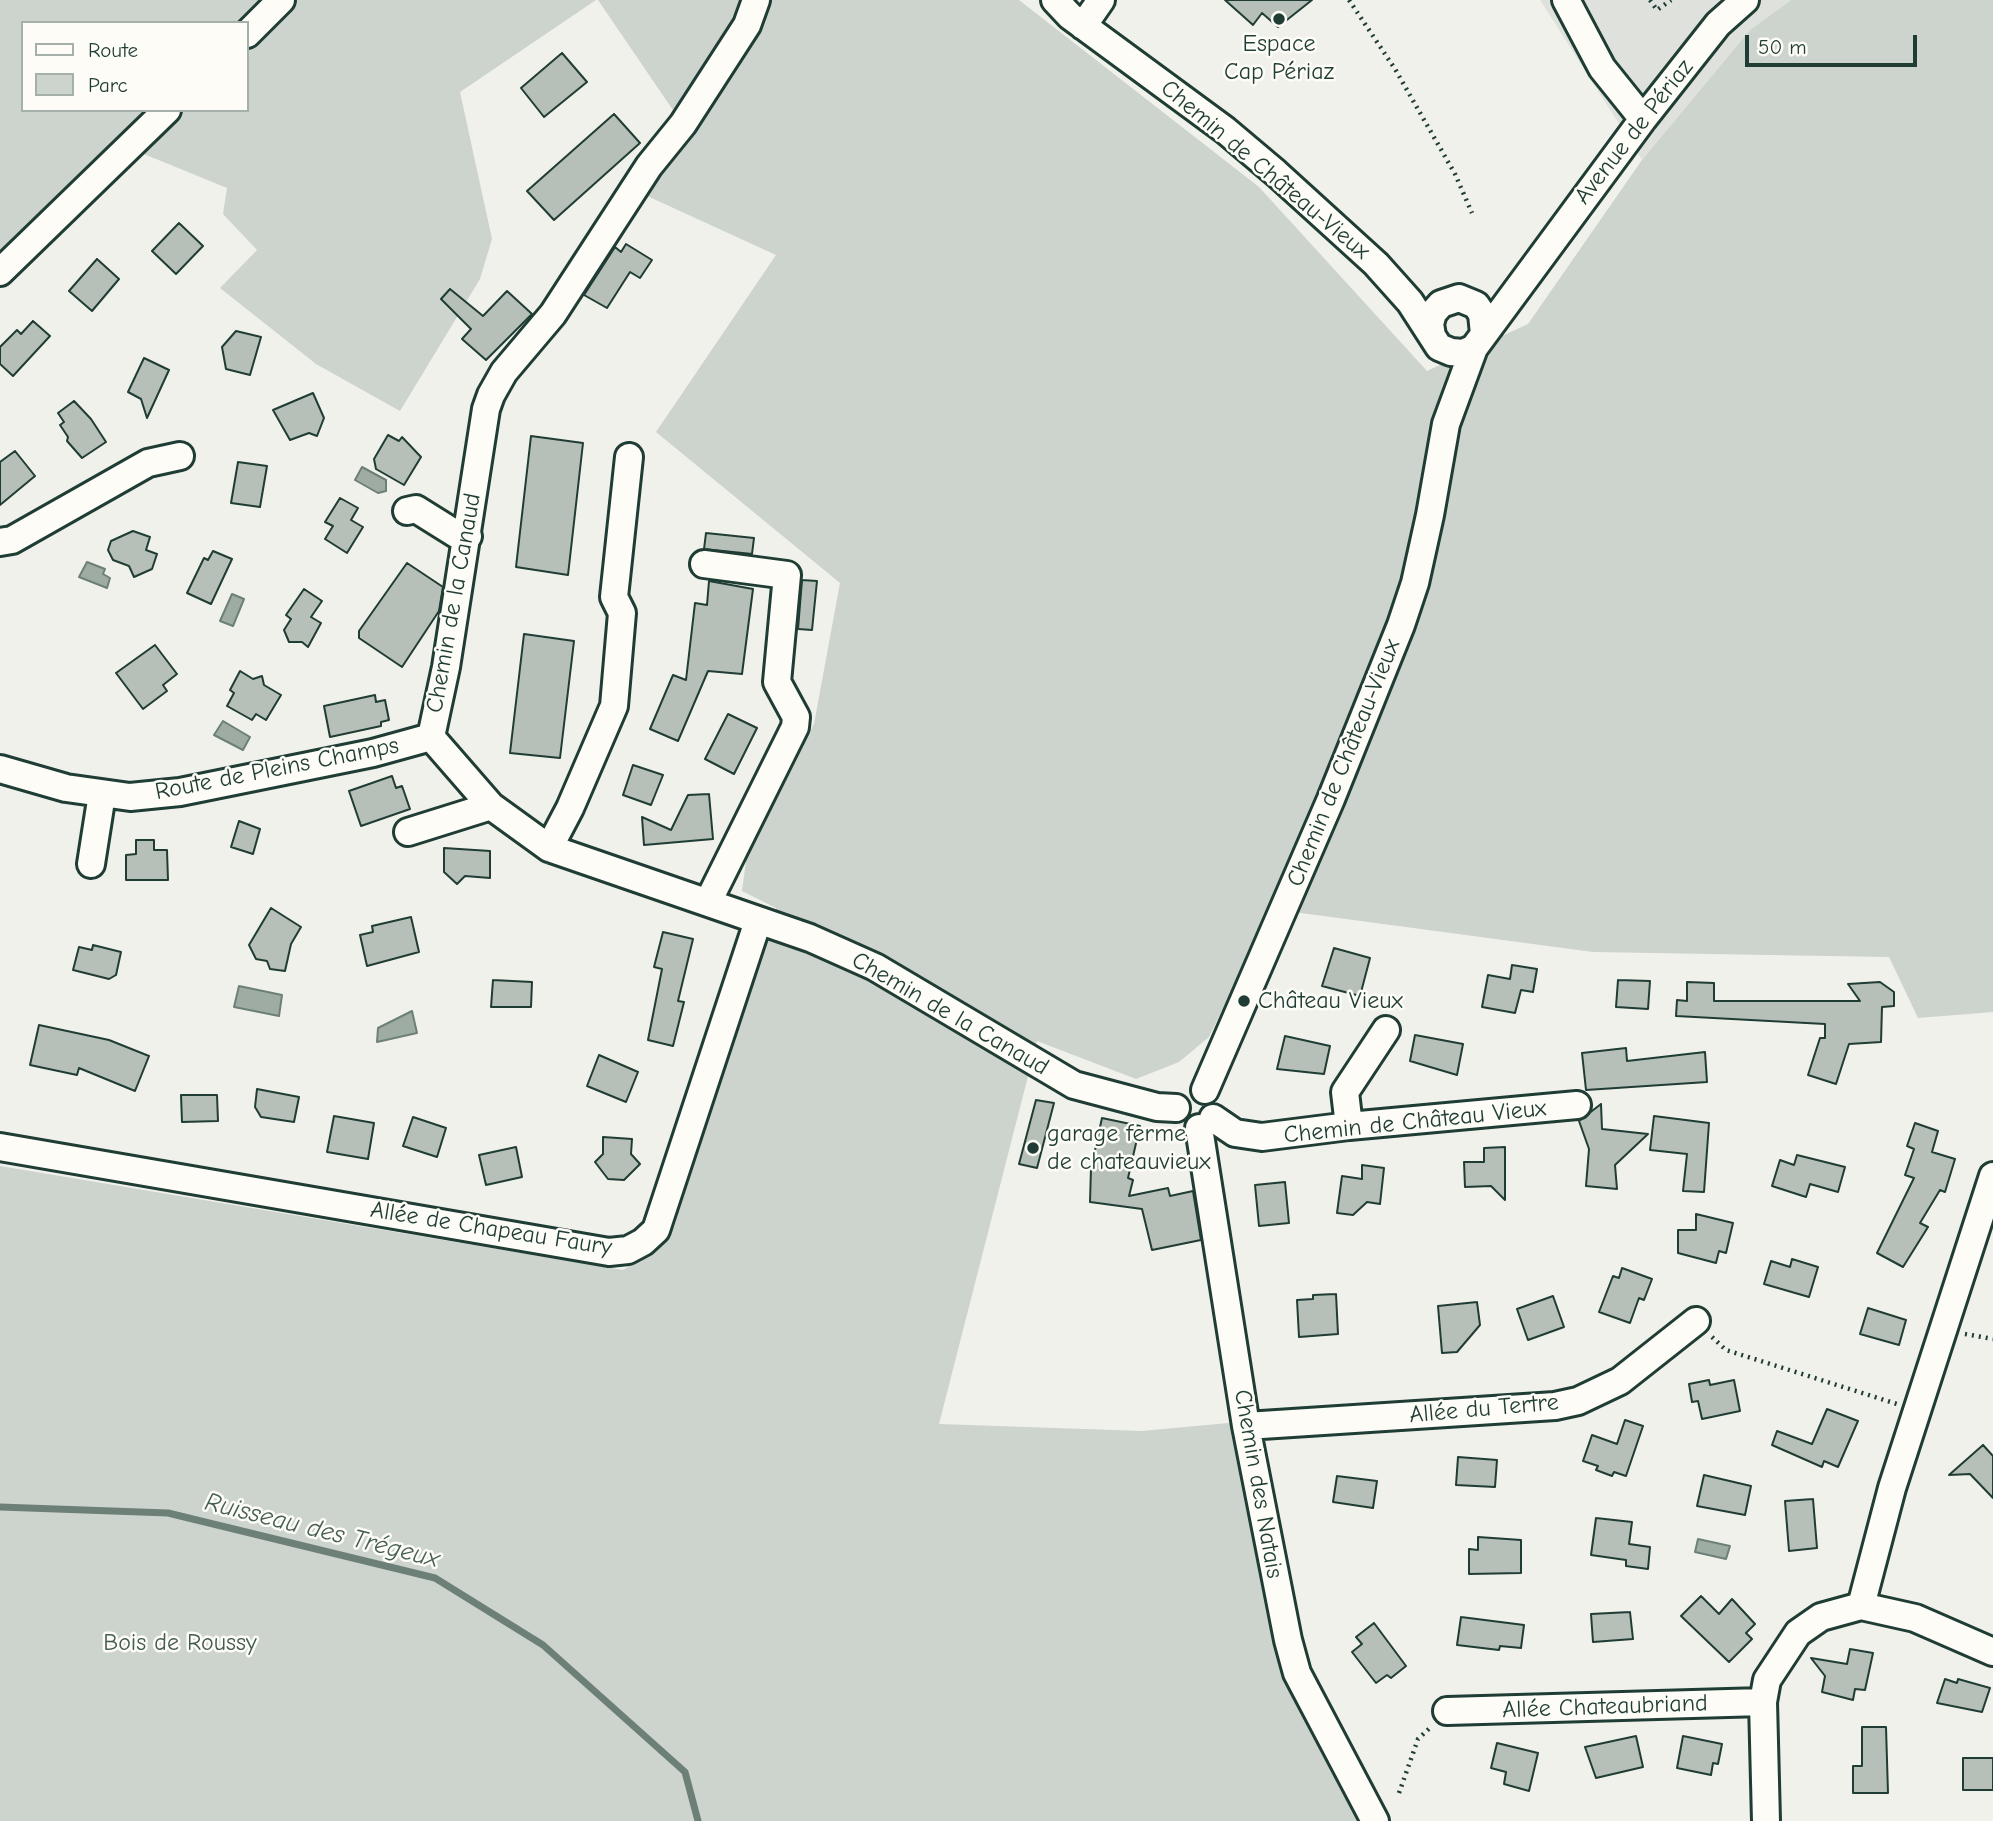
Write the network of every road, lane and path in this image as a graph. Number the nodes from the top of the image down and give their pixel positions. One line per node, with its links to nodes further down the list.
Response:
1 (281, 0): 11 (street)
2 (756, 0): 25 (street, Chemin de la Canaud)
3 (1055, 0): 10 (street, Chemin de Château-Vieux)
4 (1101, 0): 10 (street)
5 (1349, 0): 14 (path)
6 (1566, 0): 13 (street)
7 (1650, 0): 8 (path)
8 (1671, 0)
9 (1745, 0): 13 (street, Avenue de Périaz)
10 (1083, 26): 15 (street, Chemin de Château-Vieux)
11 (248, 33)
12 (165, 112): 17 (street)
13 (1643, 118): 16 (street, Avenue de Périaz)
14 (1472, 213)
15 (1376, 264): 18 (street, Chemin de Château-Vieux); 19 (street, Chemin de Château-Vieux)
16 (1529, 270): 18 (street, Avenue de Périaz); 20 (street, Avenue de Périaz)
17 (0, 272)
18 (1459, 299): 19 (street); 20 (street)
19 (1435, 341): 20 (street); 21 (street, Chemin de Château-Vieux)
20 (1479, 341): 21 (street, Chemin de Château-Vieux)
21 (1446, 424): 38 (street, Chemin de Château-Vieux)
22 (180, 456): 26 (street)
23 (629, 457): 33 (street)
24 (407, 511): 25 (street)
25 (468, 536): 28 (street, Chemin de la Canaud)
26 (0, 542)
27 (704, 565): 35 (street)
28 (431, 737): 30 (street, Route de Pleins Champs); 31 (street, Chemin de la Canaud)
29 (0, 769): 30 (street, Route de Pleins Champs)
30 (102, 794): 34 (street)
31 (491, 806): 32 (street); 33 (street, Chemin de la Canaud)
32 (408, 832)
33 (549, 848): 35 (street, Chemin de la Canaud)
34 (91, 864)
35 (708, 902): 36 (street, Chemin de la Canaud)
36 (758, 921): 40 (street, Chemin de la Canaud); 44 (street, Allée de Chapeau Faury)
37 (1386, 1030): 42 (street)
38 (1205, 1090): 40 (street); 41 (street)
39 (1577, 1105): 42 (street, Chemin de Château Vieux)
40 (1176, 1108): 41 (street)
41 (1206, 1123): 43 (street, Chemin de Château Vieux); 45 (street, Chemin des Natais)
42 (1349, 1126): 43 (street, Chemin de Château Vieux)
43 (1253, 1137): 45 (street, Chemin de Château Vieux)
44 (0, 1147)
45 (1207, 1168): 49 (street, Chemin des Natais)
46 (1993, 1175): 48 (street)
47 (1696, 1321): 48 (path); 49 (street, Allée du Tertre)
48 (1917, 1410): 50 (street)
49 (1246, 1426): 55 (street, Chemin des Natais)
50 (1861, 1606): 51 (street); 52 (street)
51 (1993, 1652)
52 (1763, 1702): 53 (street, Allée Chateaubriand); 56 (street)
53 (1447, 1711): 54 (path)
54 (1399, 1793)
55 (1375, 1821)
56 (1766, 1821)

